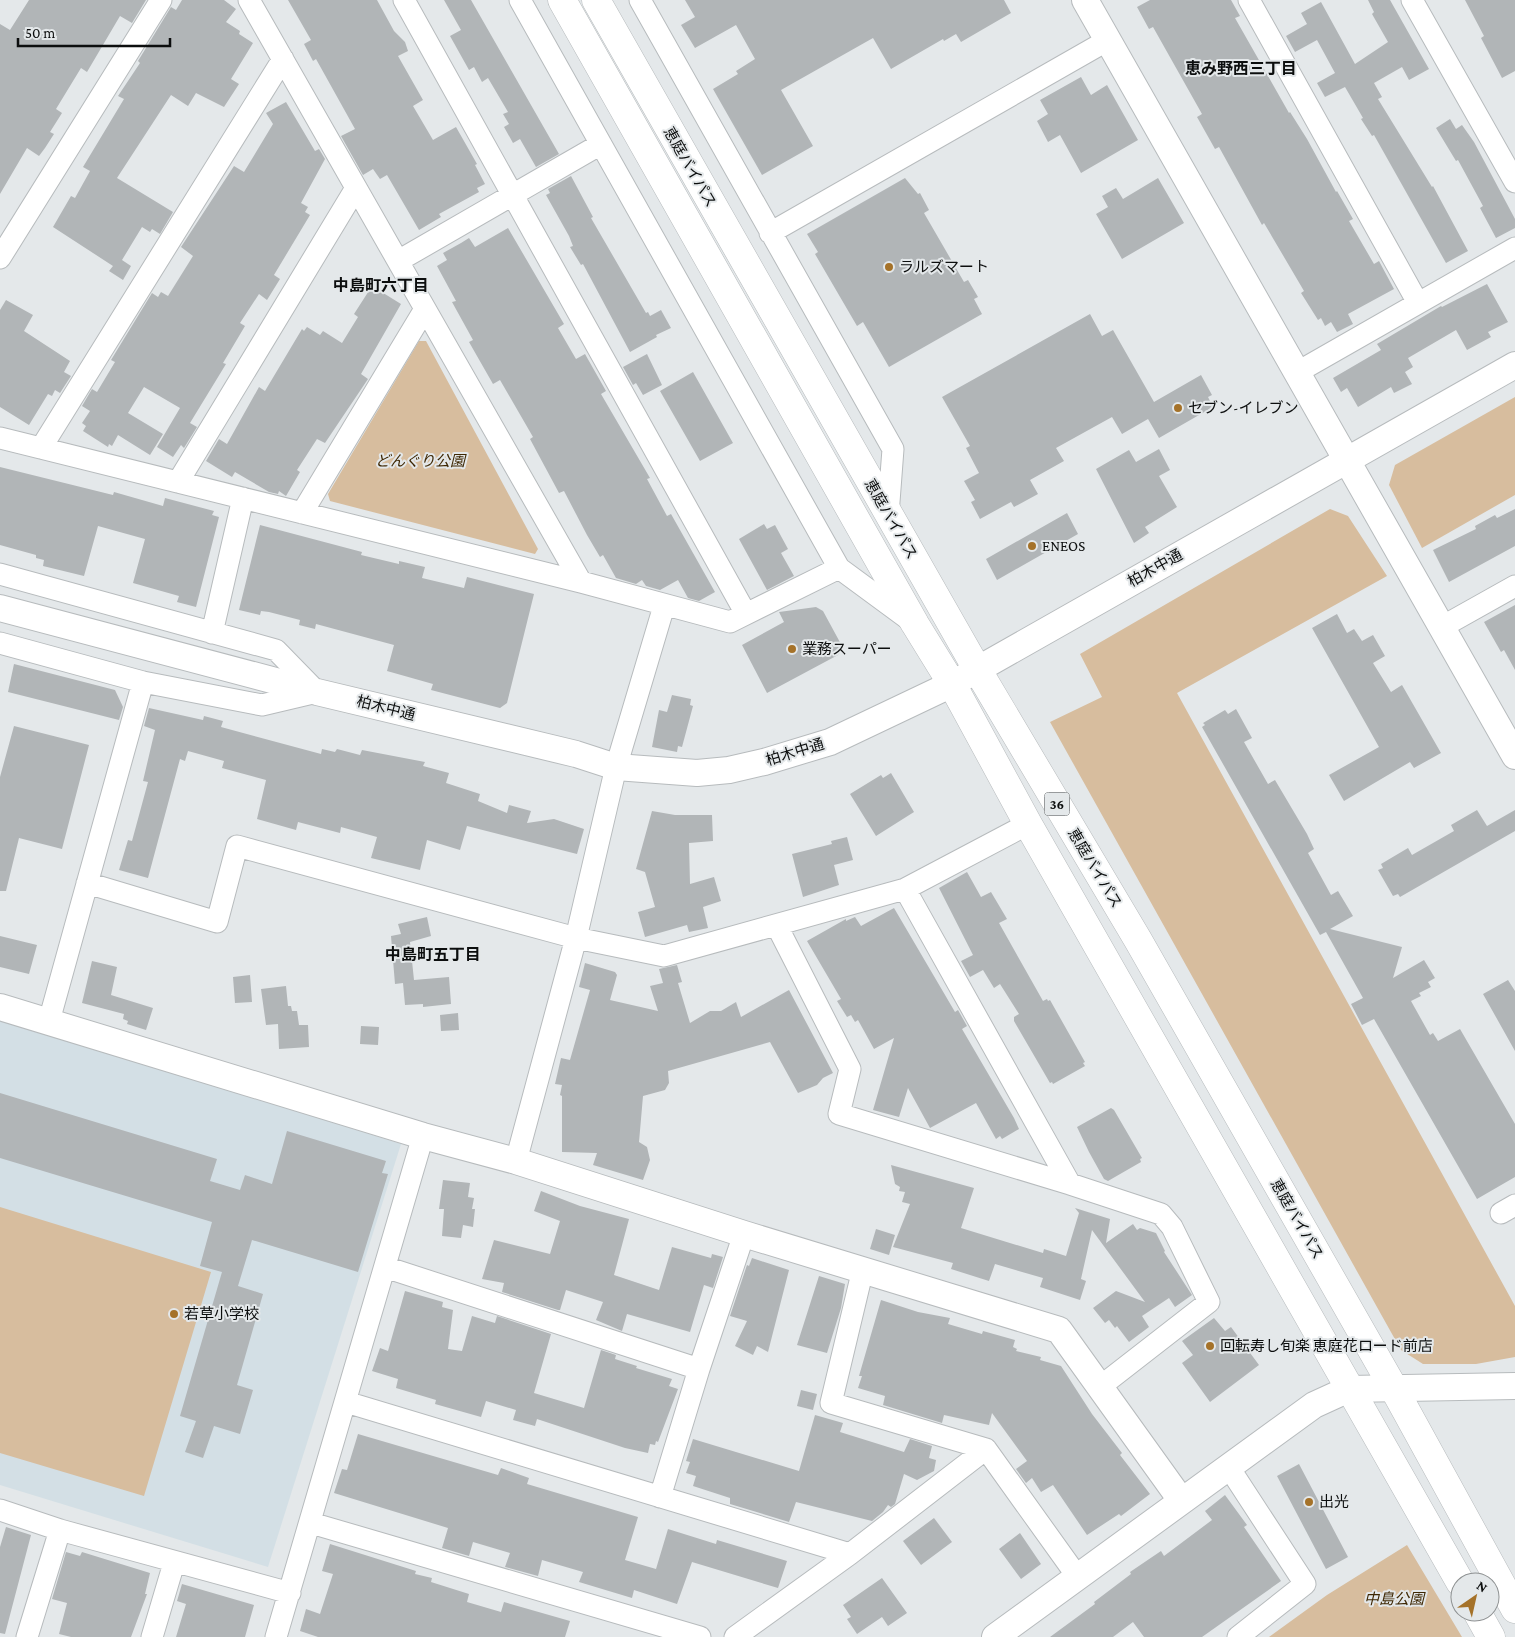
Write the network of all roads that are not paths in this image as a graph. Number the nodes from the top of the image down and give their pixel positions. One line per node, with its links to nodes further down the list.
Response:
1 (161, 0): 18 (street)
2 (249, 0): 12 (street)
3 (404, 0): 16 (street)
4 (520, 0): 13 (street)
5 (562, 0): 39 (highway, 恵庭バイパス / 36)
6 (596, 0): 31 (highway, 恵庭バイパス / 36)
7 (640, 0): 17 (street)
8 (1086, 0): 11 (street)
9 (1249, 0): 21 (street)
10 (1412, 0): 14 (street)
11 (1108, 40): 17 (street); 24 (street)
12 (282, 59): 15 (street); 26 (street)
13 (601, 144): 16 (street); 32 (street)
14 (1515, 182)
15 (356, 188): 20 (street); 28 (street)
16 (513, 195): 20 (street); 38 (street)
17 (770, 232): 31 (street)
18 (4, 244)
19 (1515, 248): 21 (street)
20 (398, 261): 22 (street)
21 (1418, 303): 24 (street)
22 (425, 309): 30 (street); 34 (street)
23 (1515, 365): 27 (street, 柏木中通)
24 (1296, 372): 27 (street)
25 (0, 438): 26 (street)
26 (41, 448): 28 (street)
27 (1347, 461): 40 (street); 43 (street, 柏木中通)
28 (178, 482): 29 (street)
29 (243, 498): 30 (street); 41 (street)
30 (302, 513): 34 (street)
31 (888, 515): 43 (highway, 恵庭バイパス / 36)
32 (839, 568): 38 (street); 39 (street)
33 (0, 574): 41 (street)
34 (581, 582): 36 (street)
35 (1515, 586): 40 (street)
36 (664, 606): 38 (street); 48 (street)
37 (0, 608): 46 (street, 柏木中通)
38 (746, 614)
39 (915, 624): 45 (highway, 恵庭バイパス / 36)
40 (1440, 628): 47 (street)
41 (212, 633): 46 (street)
42 (0, 642): 44 (street)
43 (977, 669): 45 (street, 柏木中通); 65 (highway, 恵庭バイパス / 36)
44 (143, 682): 46 (street); 50 (street)
45 (952, 684): 48 (street, 柏木中通); 49 (highway, 恵庭バイパス / 36)
46 (317, 692): 48 (street, 柏木中通)
47 (1515, 756)
48 (616, 767): 53 (street)
49 (1028, 824): 51 (street); 66 (highway, 恵庭バイパス / 36)
50 (87, 883): 53 (street); 55 (street)
51 (905, 889): 52 (street); 58 (street)
52 (777, 926): 53 (street); 58 (street)
53 (576, 938): 57 (street)
54 (0, 1007): 55 (street)
55 (49, 1021): 56 (street)
56 (423, 1136): 57 (street); 60 (street)
57 (516, 1161): 59 (street)
58 (1070, 1184): 63 (street)
59 (744, 1234): 61 (street); 62 (street)
60 (385, 1267): 62 (street); 67 (street)
61 (863, 1269): 63 (street); 68 (street)
62 (699, 1369): 70 (street)
63 (1101, 1386): 71 (street)
64 (1515, 1386): 65 (street)
65 (1392, 1387): 66 (street); 80 (highway, 恵庭バイパス / 36)
66 (1349, 1389): 69 (street); 77 (highway, 恵庭バイパス / 36)
67 (346, 1402): 70 (street); 73 (street)
68 (986, 1449): 75 (street); 78 (street)
69 (1228, 1466): 71 (street); 88 (street)
70 (660, 1497): 75 (street)
71 (1181, 1500): 78 (street)
72 (0, 1510): 74 (street)
73 (311, 1523): 79 (street); 85 (street)
74 (60, 1530): 76 (street); 82 (street)
75 (850, 1554): 86 (street)
76 (174, 1562): 79 (street); 83 (street)
77 (1454, 1572)
78 (1077, 1576): 87 (street)
79 (290, 1594): 84 (street)
80 (1515, 1609)
81 (1483, 1622): 89 (highway)
82 (27, 1637)
83 (152, 1637)
84 (276, 1637)
85 (700, 1637)
86 (734, 1637)
87 (995, 1637)
88 (1238, 1637)
89 (1491, 1637)

